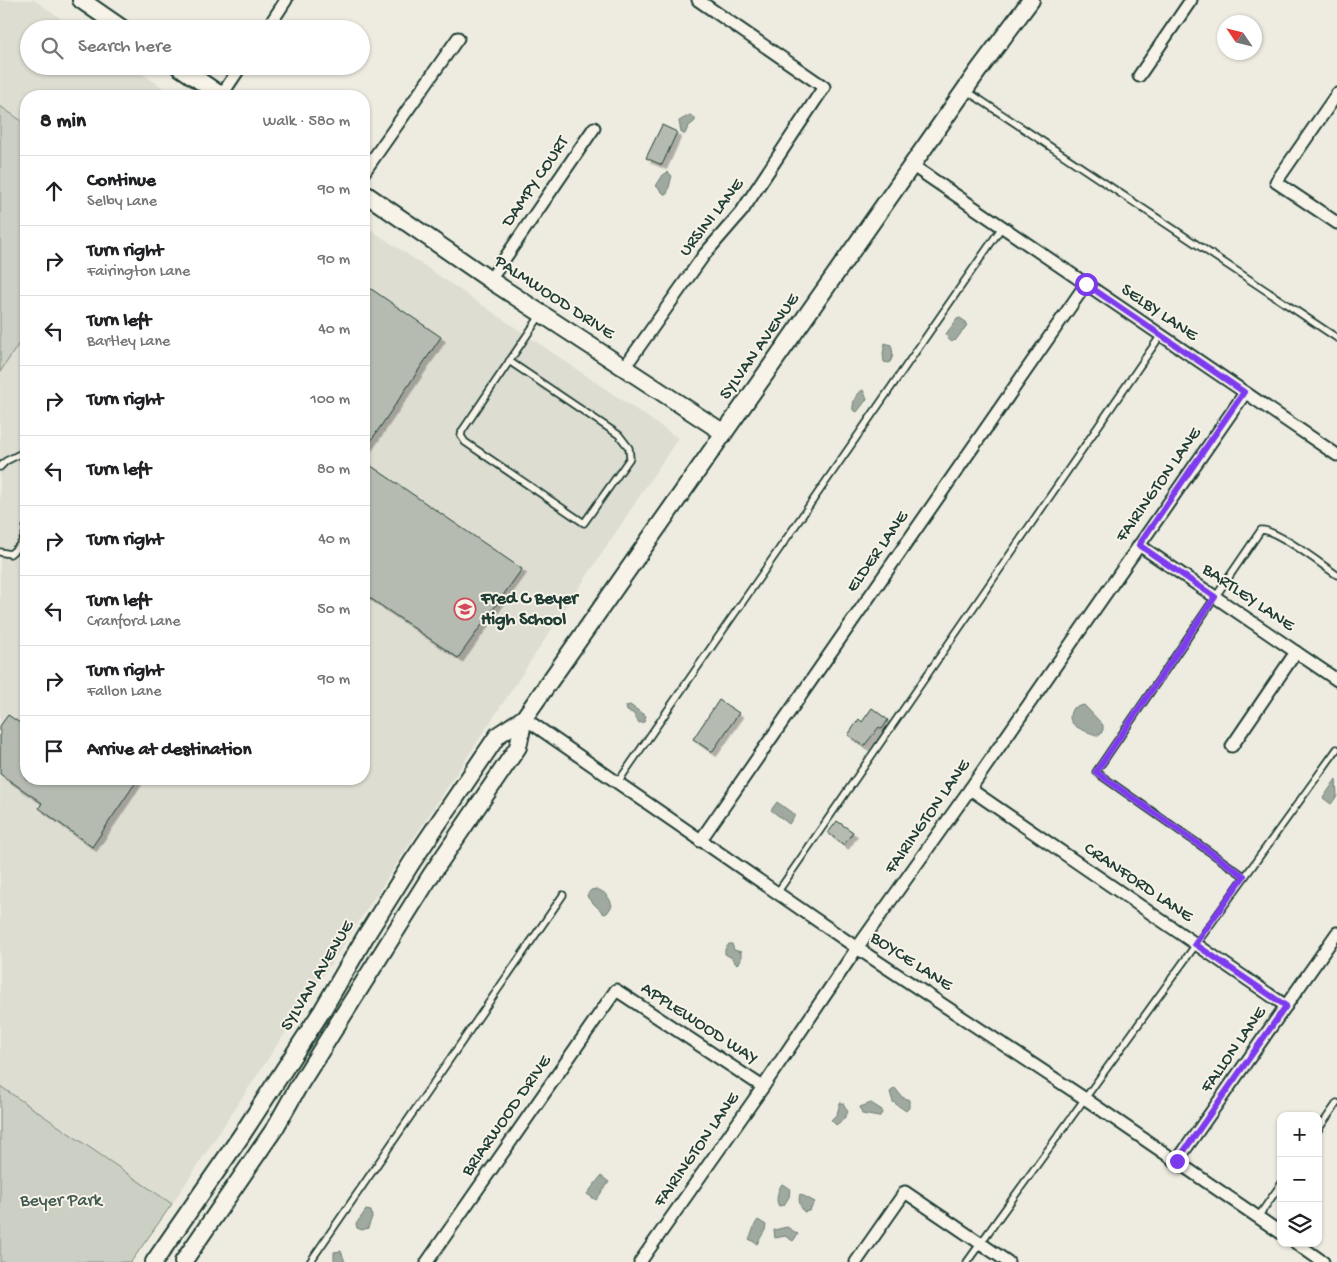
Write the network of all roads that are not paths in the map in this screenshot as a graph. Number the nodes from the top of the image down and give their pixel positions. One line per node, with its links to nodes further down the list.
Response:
1 (83, 0): 6 (main road)
2 (286, 0): 7 (street)
3 (698, 0): 28 (street, URSINI LANE)
4 (1031, 0): 14 (main road, SYLVAN AVENUE)
5 (1190, 0): 11 (street)
6 (111, 20)
7 (273, 20)
8 (458, 38): 17 (street)
9 (191, 75): 12 (main road)
10 (235, 75): 13 (street)
11 (1139, 76)
12 (212, 90)
13 (225, 90)
14 (966, 90): 18 (main road, SYLVAN AVENUE); 26 (lane)
15 (1337, 94): 20 (street)
16 (594, 128): 22 (street, DAMPY COURT)
17 (370, 163)
18 (913, 166): 21 (street, SELBY LANE); 30 (main road, SYLVAN AVENUE)
19 (370, 197): 22 (main road, PALMWOOD DRIVE)
20 (1337, 224)
21 (1002, 226): 23 (street, SELBY LANE); 44 (lane)
22 (490, 280): 24 (main road, PALMWOOD DRIVE)
23 (1086, 284): 25 (street, SELBY LANE); 46 (street, ELDER LANE)
24 (542, 314): 27 (lane); 28 (main road, PALMWOOD DRIVE)
25 (1161, 335): 29 (street, SELBY LANE); 48 (lane)
26 (1337, 338)
27 (509, 361): 27 (lane)
28 (624, 368): 30 (main road, PALMWOOD DRIVE)
29 (1244, 392): 32 (street, SELBY LANE); 34 (street, FAIRINGTON LANE)
30 (724, 433): 41 (main road, SYLVAN AVENUE)
31 (20, 454): 33 (lane)
32 (1337, 455)
33 (0, 467)
34 (1139, 545): 38 (street, BARTLEY LANE); 45 (street, FAIRINGTON LANE)
35 (20, 546): 36 (lane)
36 (0, 552)
37 (1337, 575): 38 (lane)
38 (1215, 597): 39 (street, BARTLEY LANE); 47 (lane)
39 (1296, 652): 40 (street, BARTLEY LANE); 42 (street)
40 (1337, 680)
41 (524, 718): 44 (street, BOYCE LANE); 65 (main road, SYLVAN AVENUE); 66 (main road, SYLVAN AVENUE)
42 (1232, 746)
43 (1337, 749): 47 (lane)
44 (618, 782): 46 (street, BOYCE LANE)
45 (970, 789): 51 (street, CRANFORD LANE); 52 (street, FAIRINGTON LANE)
46 (700, 841): 48 (street, BOYCE LANE)
47 (1244, 876): 51 (lane)
48 (776, 893): 52 (street, BOYCE LANE)
49 (563, 895): 67 (lane)
50 (1337, 933): 54 (street, FALLON LANE)
51 (1195, 944): 54 (street, CRANFORD LANE); 56 (lane)
52 (857, 948): 55 (street, FAIRINGTON LANE); 56 (street, BOYCE LANE)
53 (616, 990): 55 (street, APPLEWOOD WAY); 68 (street, BRIARWOOD DRIVE)
54 (1286, 1006): 59 (street, FALLON LANE)
55 (763, 1087): 69 (street, FAIRINGTON LANE)
56 (1084, 1098): 59 (street, BOYCE LANE); 63 (lane)
57 (1337, 1103): 58 (lane)
58 (1322, 1124)
59 (1177, 1161): 61 (street, BOYCE LANE)
60 (1277, 1190): 61 (lane)
61 (1258, 1217): 62 (street, BOYCE LANE)
62 (1277, 1230)
63 (980, 1243): 70 (street); 71 (lane); 72 (street)
64 (1302, 1247): 73 (street)
65 (154, 1262)
66 (183, 1262)
67 (310, 1262)
68 (427, 1262)
69 (640, 1262)
70 (856, 1262)
71 (968, 1262)
72 (1008, 1262)
73 (1323, 1262)

